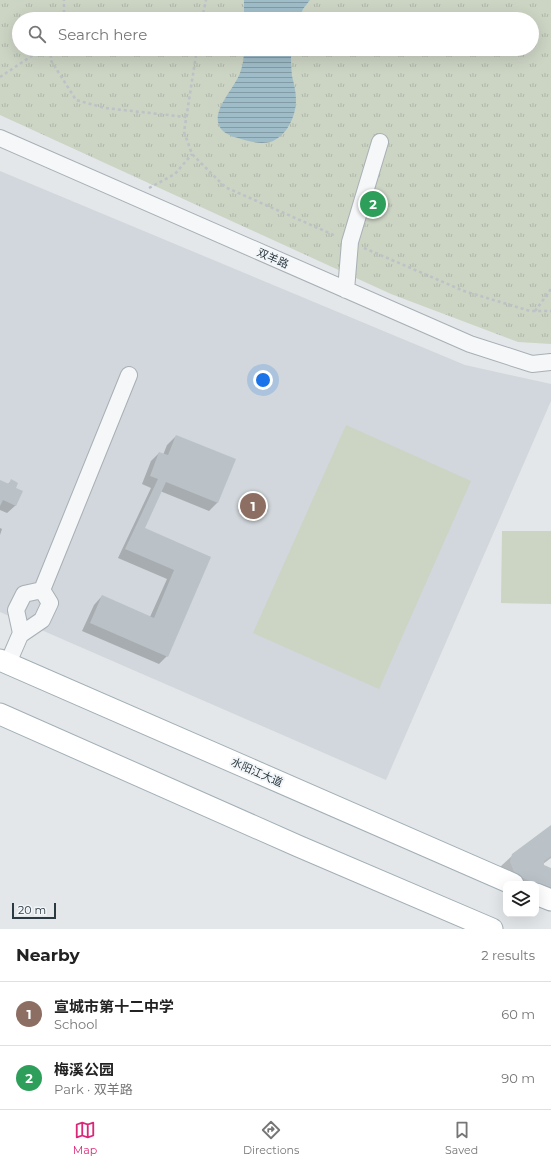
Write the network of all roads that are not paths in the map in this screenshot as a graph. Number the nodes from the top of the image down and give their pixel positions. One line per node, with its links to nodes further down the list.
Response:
1 (0, 138): 3 (street, 双羊路)
2 (380, 142): 3 (street)
3 (346, 290): 4 (street, 双羊路)
4 (551, 362)
5 (129, 375): 6 (street)
6 (42, 590): 7 (street); 7 (street)
7 (21, 634): 8 (street)
8 (4, 662): 10 (main road, 水阳江大道)
9 (0, 714): 13 (main road)
10 (506, 881)
11 (539, 895): 12 (main road)
12 (551, 900)
13 (492, 929)

